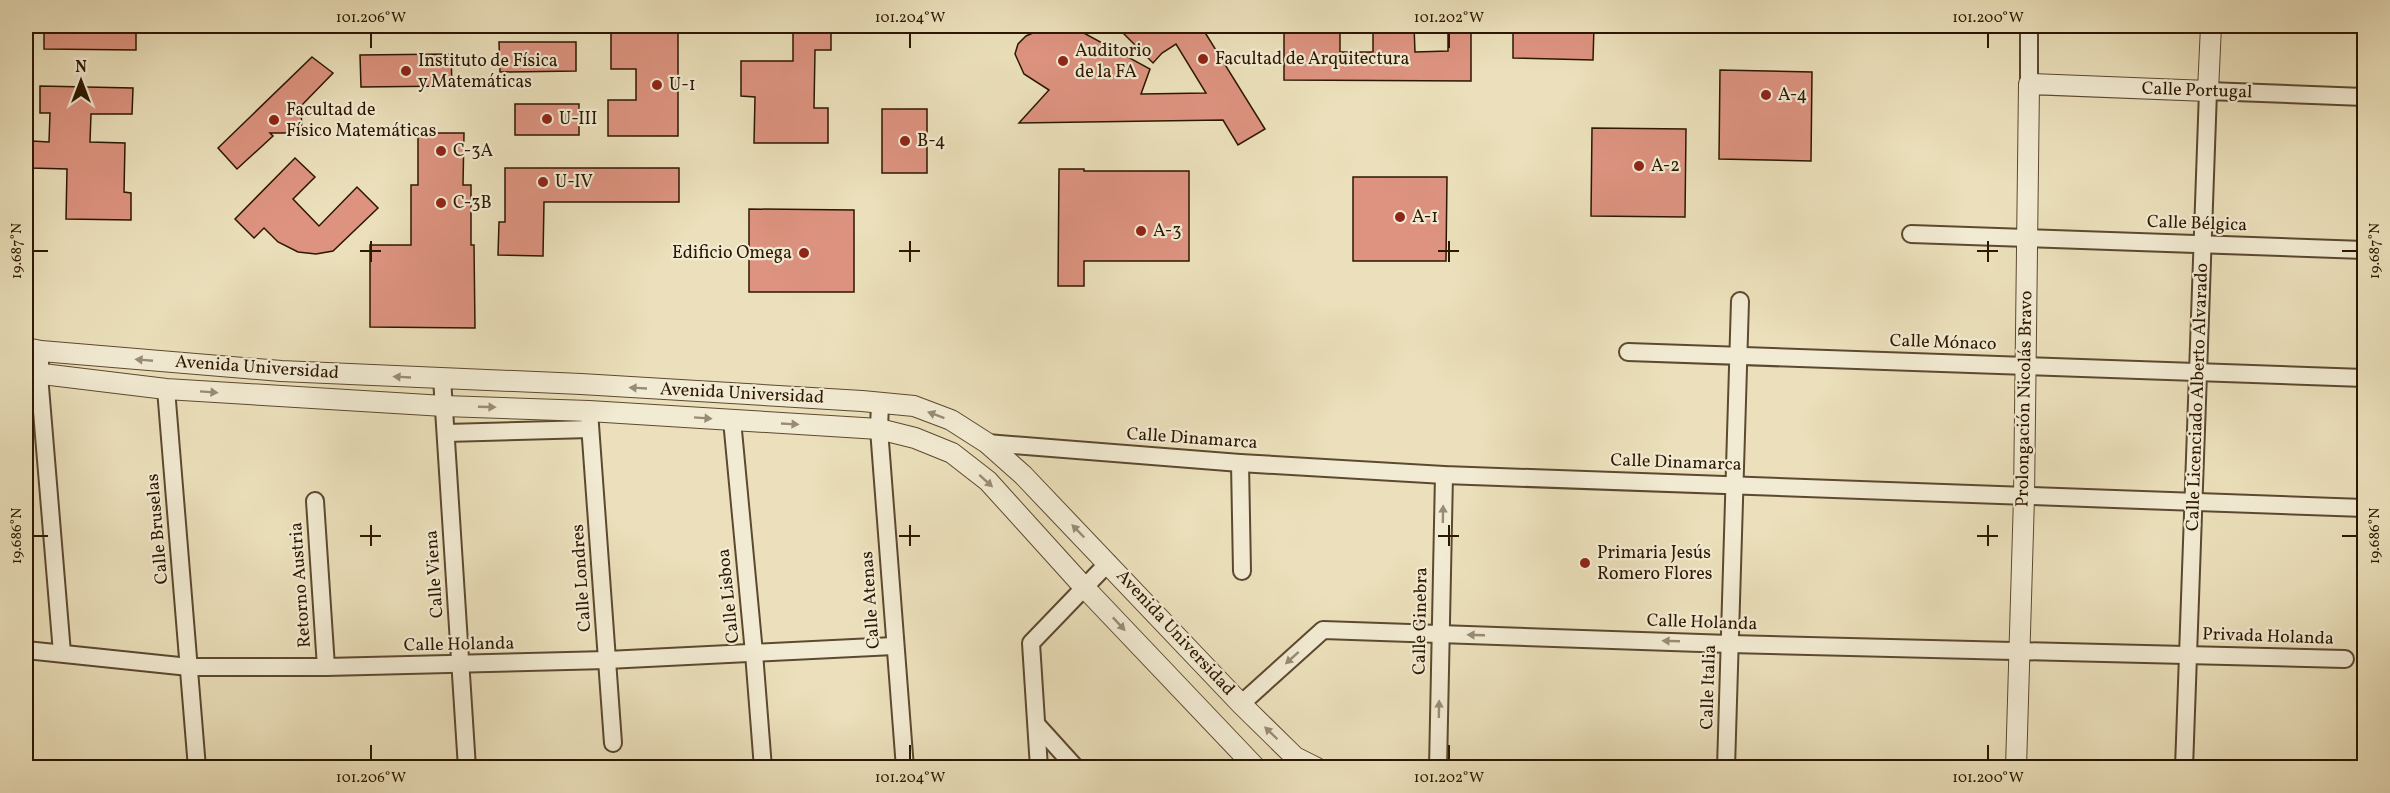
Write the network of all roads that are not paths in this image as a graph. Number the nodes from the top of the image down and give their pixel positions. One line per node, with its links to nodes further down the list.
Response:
1 (2211, 26): 4 (street, Calle Licenciado Alberto Alvarado)
2 (2029, 30): 3 (street, Prolongación Nicolás Bravo)
3 (2029, 84): 4 (street, Calle Portugal); 7 (street, Prolongación Nicolás Bravo)
4 (2208, 91): 5 (street, Calle Portugal); 8 (street, Calle Licenciado Alberto Alvarado)
5 (2364, 97)
6 (1911, 234): 7 (street, Calle Bélgica)
7 (2028, 238): 8 (street, Calle Bélgica); 14 (street, Prolongación Nicolás Bravo)
8 (2202, 244): 9 (street, Calle Bélgica); 15 (street, Calle Licenciado Alberto Alvarado)
9 (2364, 250)
10 (1740, 301): 13 (street, Calle Italia)
11 (33, 350): 16 (street); 17 (street, Avenida Universidad, one-way to 11)
12 (1628, 352): 13 (street, Calle Mónaco)
13 (1738, 355): 14 (street, Calle Mónaco); 29 (street, Calle Italia)
14 (2025, 366): 15 (street, Calle Mónaco); 30 (street, Prolongación Nicolás Bravo)
15 (2198, 372): 18 (street, Calle Mónaco); 32 (street, Calle Licenciado Alberto Alvarado)
16 (32, 373): 19 (street, Avenida Universidad); 42 (street)
17 (442, 378): 20 (street, Avenida Universidad, one-way to 17); 21 (street, Calle Viena)
18 (2364, 378)
19 (166, 389): 21 (street, Avenida Universidad, one-way to 21); 48 (street, Calle Bruselas)
20 (880, 403): 24 (street, Calle Atenas); 26 (street, Avenida Universidad, one-way to 20)
21 (444, 406): 22 (street, Avenida Universidad, one-way to 22); 25 (street, Calle Viena)
22 (590, 420): 23 (street, Avenida Universidad, one-way to 23); 25 (street, Avenida Universidad); 46 (street, Calle Londres)
23 (732, 420): 24 (street, Avenida Universidad, one-way to 24); 43 (street, Calle Lisboa)
24 (879, 429): 36 (street, Avenida Universidad, one-way to 36); 39 (street, Calle Atenas)
25 (446, 433): 47 (street, Calle Viena)
26 (987, 443): 27 (street, Calle Dinamarca); 34 (street, Avenida Universidad, one-way to 26)
27 (1240, 463): 28 (street, Calle Dinamarca); 35 (street)
28 (1444, 475): 29 (street, Calle Dinamarca); 37 (street, Calle Ginebra, one-way to 28)
29 (1734, 485): 30 (street, Calle Dinamarca); 38 (street, Calle Italia)
30 (2024, 497): 32 (street, Calle Dinamarca); 41 (street, Prolongación Nicolás Bravo)
31 (315, 501): 49 (street, Retorno Austria)
32 (2195, 503): 33 (street, Calle Dinamarca); 44 (street, Calle Licenciado Alberto Alvarado)
33 (2364, 508)
34 (1108, 563): 36 (street); 50 (street, Avenida Universidad)
35 (1242, 571)
36 (1083, 586): 51 (street); 59 (street, Avenida Universidad, one-way to 59)
37 (1441, 633): 38 (street, Calle Holanda, one-way to 37); 50 (street, Calle Holanda, one-way to 50); 61 (street, Calle Ginebra, one-way to 37)
38 (1730, 644): 41 (street, Calle Holanda); 62 (street, Calle Italia)
39 (894, 646): 43 (street, Calle Holanda); 56 (street, Calle Atenas)
40 (26, 650): 42 (street, Calle Holanda)
41 (2019, 650): 44 (street, Calle Holanda); 63 (street, Prolongación Nicolás Bravo)
42 (62, 653): 48 (street, Calle Holanda)
43 (754, 653): 46 (street, Calle Holanda); 55 (street, Calle Lisboa)
44 (2190, 655): 45 (street, Privada Holanda); 64 (street, Calle Licenciado Alberto Alvarado)
45 (2345, 659)
46 (607, 660): 47 (street, Calle Holanda); 52 (street, Calle Londres)
47 (461, 665): 49 (street, Calle Holanda); 54 (street, Calle Viena)
48 (189, 667): 49 (street, Calle Holanda); 53 (street, Calle Bruselas)
49 (327, 667)
50 (1241, 704): 60 (street, Avenida Universidad, one-way to 50)
51 (1038, 726): 57 (street); 58 (street)
52 (613, 743)
53 (197, 768)
54 (468, 768)
55 (763, 768)
56 (905, 768)
57 (1039, 768)
58 (1076, 768)
59 (1256, 768)
60 (1317, 768)
61 (1438, 768)
62 (1726, 768)
63 (2016, 768)
64 (2184, 768)

